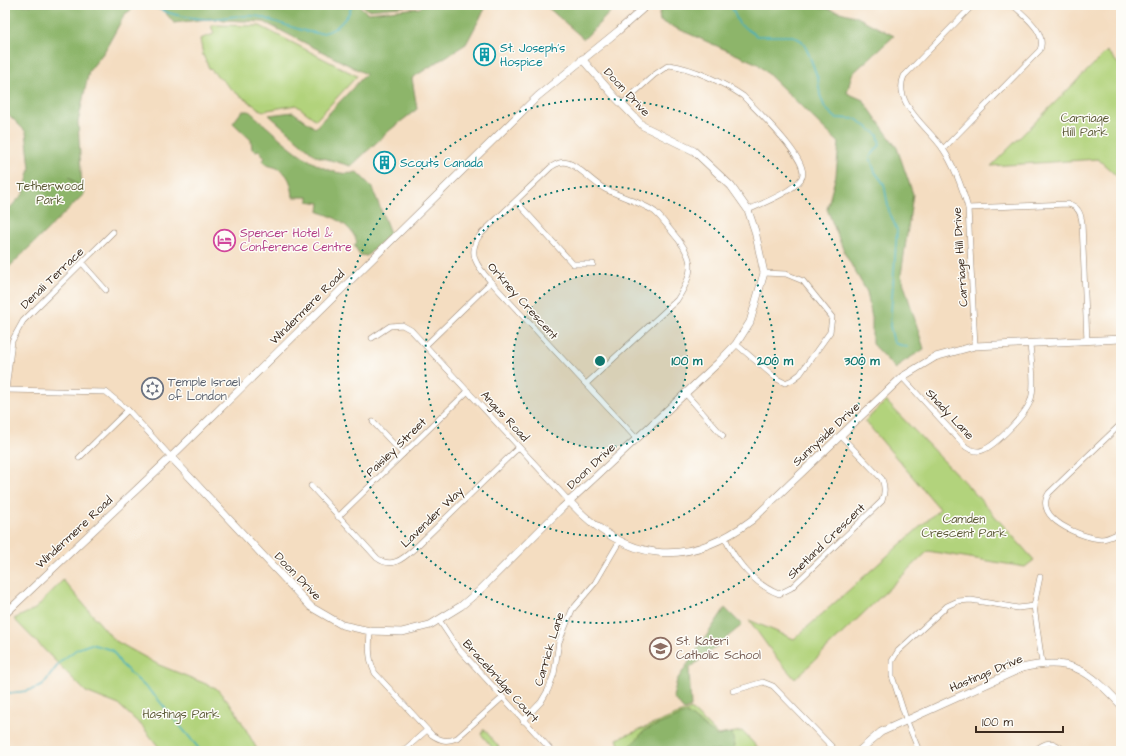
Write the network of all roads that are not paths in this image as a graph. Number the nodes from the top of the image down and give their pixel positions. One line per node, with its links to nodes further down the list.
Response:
1 (647, 5): 4 (street, Windermere Road)
2 (973, 5): 6 (street, Carriage Hill Drive)
3 (1013, 5): 6 (street)
4 (582, 59): 5 (street, Doon Drive); 36 (street, Windermere Road)
5 (622, 104): 9 (street, Doon Drive); 9 (street)
6 (943, 148): 8 (street, Carriage Hill Drive)
7 (516, 201): 12 (street); 14 (street, Orkney Crescent); 24 (street, Orkney Crescent)
8 (968, 208): 18 (street); 22 (street, Carriage Hill Drive)
9 (748, 210): 13 (street, Doon Drive)
10 (113, 232): 11 (street, Denali Terrace)
11 (82, 263): 15 (street); 25 (street, Denali Terrace)
12 (593, 264)
13 (764, 273): 19 (street, Doon Drive); 19 (street)
14 (491, 282): 21 (street); 24 (street, Orkney Crescent)
15 (106, 290)
16 (372, 338): 21 (street, Angus Road)
17 (1121, 339): 18 (street, Sunnyside Drive)
18 (1087, 341): 20 (street, Sunnyside Drive)
19 (736, 344): 27 (street, Doon Drive)
20 (1030, 344): 22 (street, Sunnyside Drive); 23 (street, Shady Lane)
21 (426, 345): 26 (street, Angus Road)
22 (975, 346): 23 (street, Sunnyside Drive)
23 (902, 377): 31 (street, Sunnyside Drive)
24 (586, 384): 33 (street, Orkney Crescent)
25 (5, 390): 28 (street)
26 (468, 392): 34 (street, Angus Road); 35 (street, Paisley Street)
27 (685, 393): 32 (street); 33 (street, Doon Drive)
28 (128, 410): 36 (street); 37 (street)
29 (373, 422): 35 (street)
30 (1121, 424): 41 (street)
31 (840, 435): 42 (street, Sunnyside Drive); 42 (street, Shetland Crescent)
32 (723, 436)
33 (636, 438): 39 (street, Doon Drive)
34 (519, 447): 39 (street, Angus Road); 40 (street, Lavender Way)
35 (403, 454): 40 (street, Paisley Street)
36 (171, 457): 46 (street, Windermere Road); 48 (street, Doon Drive)
37 (79, 458)
38 (311, 486): 40 (street)
39 (569, 501): 43 (street, Sunnyside Drive); 47 (street, Doon Drive)
40 (338, 517)
41 (1121, 532)
42 (725, 538): 43 (street, Sunnyside Drive)
43 (619, 542): 54 (street, Carrick Lane)
44 (1040, 577): 45 (street)
45 (1034, 606): 49 (street); 53 (street)
46 (5, 614)
47 (439, 620): 48 (street, Doon Drive); 51 (street, Bracebridge Court)
48 (370, 631): 55 (street)
49 (1042, 663): 52 (street, Hastings Drive); 53 (street, Hastings Drive)
50 (733, 691): 58 (street)
51 (502, 698): 54 (street, Bracebridge Court); 55 (street)
52 (1121, 705)
53 (906, 719): 59 (street, Hastings Drive); 60 (street)
54 (523, 721): 57 (street, Bracebridge Court)
55 (427, 730): 56 (street)
56 (403, 751)
57 (552, 751)
58 (836, 751)
59 (859, 751)
60 (919, 751)
61 (1034, 751): 62 (street)
62 (1064, 751)

